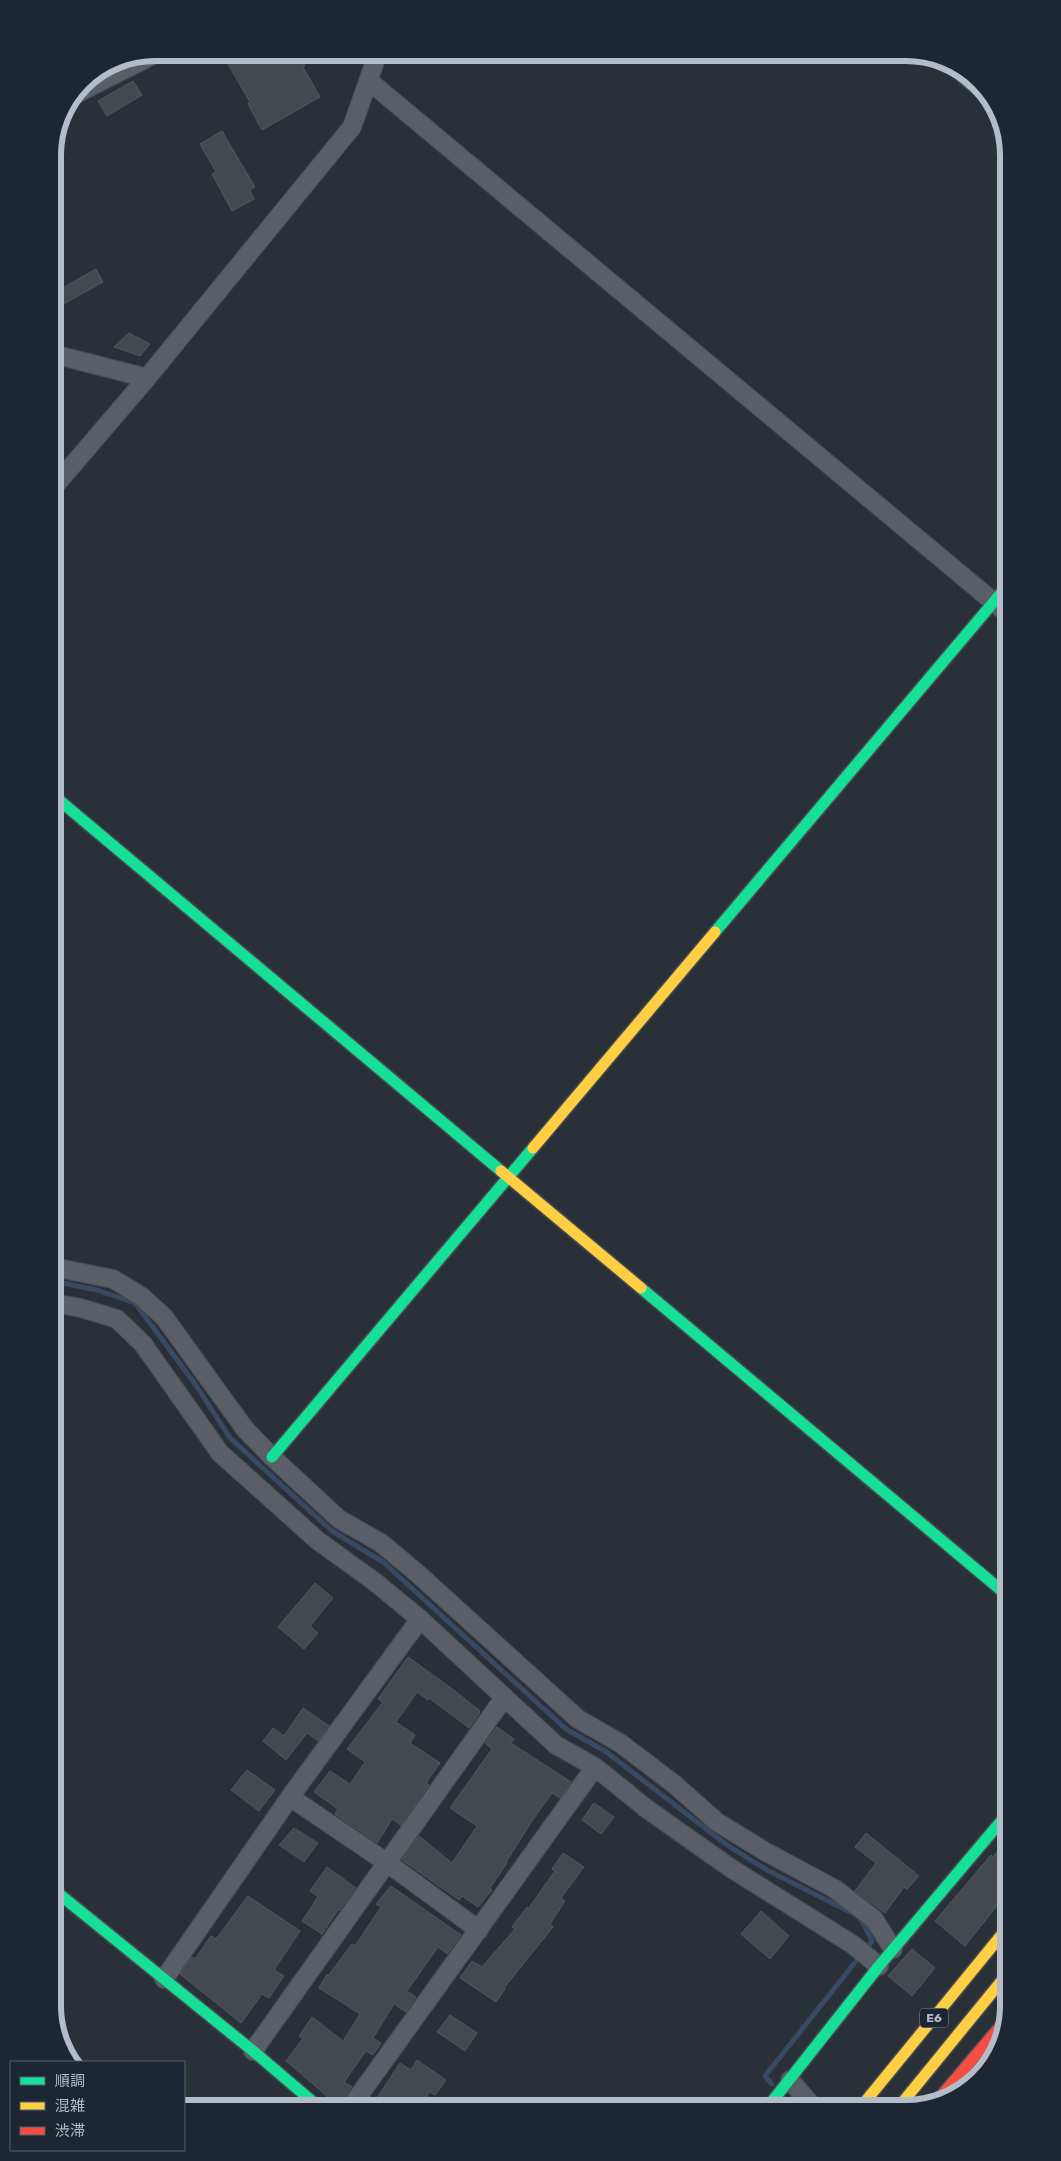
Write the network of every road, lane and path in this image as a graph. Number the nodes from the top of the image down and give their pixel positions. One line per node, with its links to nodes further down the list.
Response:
1 (375, 61): 3 (street)
2 (135, 63): 4 (street)
3 (369, 81): 6 (street); 9 (street)
4 (93, 85)
5 (61, 356): 6 (street)
6 (147, 378): 7 (street)
7 (61, 479)
8 (1000, 595): 9 (main road)
9 (994, 602): 10 (street); 12 (main road)
10 (1000, 607)
11 (61, 801): 12 (main road)
12 (508, 1176): 15 (main road); 16 (main road)
13 (61, 1268): 15 (street)
14 (61, 1304): 17 (street)
15 (272, 1458): 26 (street)
16 (1000, 1589)
17 (420, 1619): 18 (street); 20 (street)
18 (504, 1698): 19 (street); 22 (street)
19 (594, 1767): 24 (street); 27 (street)
20 (290, 1797): 22 (street); 28 (street)
21 (1000, 1823): 26 (main road)
22 (386, 1862): 24 (street); 31 (street)
23 (61, 1896): 28 (main road)
24 (478, 1930): 35 (street)
25 (1000, 1937): 38 (main road, E6)
26 (894, 1949): 27 (main road)
27 (876, 1964): 32 (main road)
28 (164, 1979): 31 (main road)
29 (1000, 1983): 39 (main road, E6)
30 (996, 2031): 33 (main road)
31 (252, 2051): 34 (main road)
32 (790, 2080): 36 (main road); 37 (street)
33 (945, 2091)
34 (310, 2100)
35 (356, 2100)
36 (774, 2100)
37 (807, 2100)
38 (867, 2100)
39 (905, 2100)

